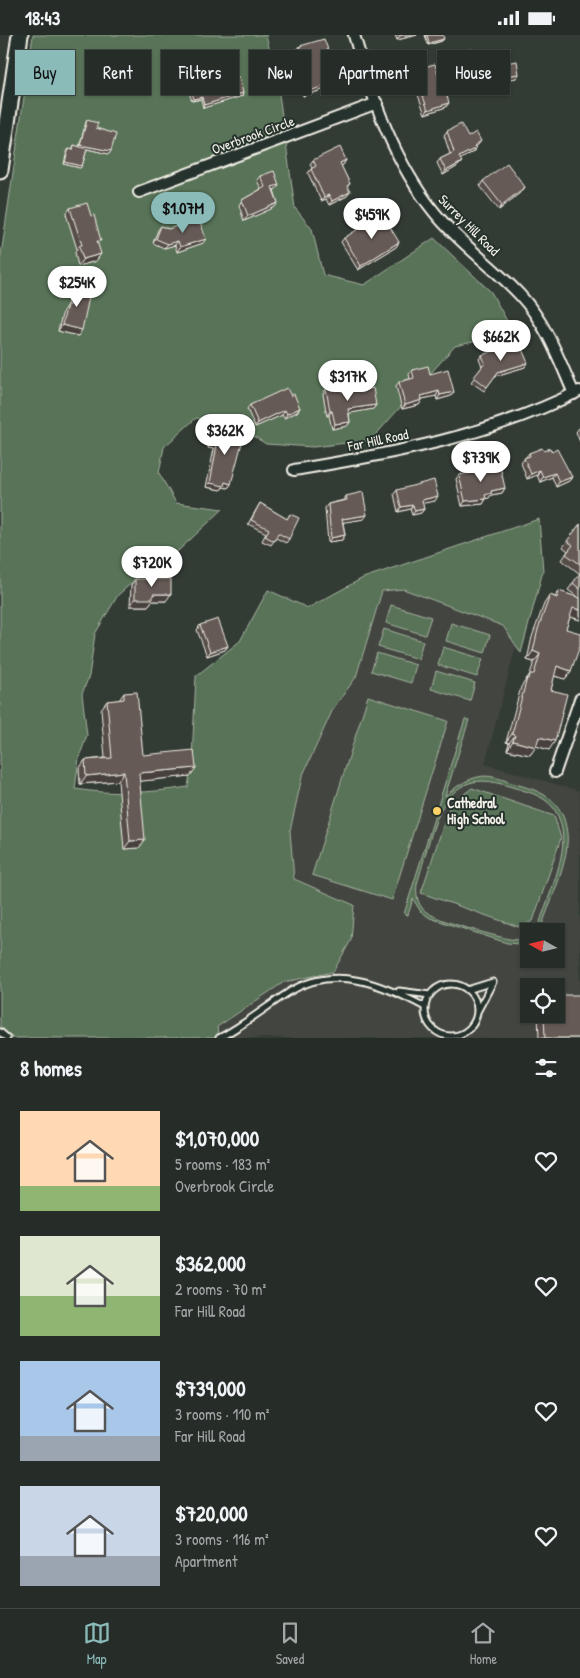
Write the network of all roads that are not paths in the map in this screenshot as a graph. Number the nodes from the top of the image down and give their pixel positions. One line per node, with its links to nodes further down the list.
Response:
1 (20, 35): 4 (main road)
2 (354, 35): 3 (street, Surrey Hill Road)
3 (377, 103): 5 (street, Overbrook Circle); 6 (street, Surrey Hill Road)
4 (0, 170)
5 (139, 192)
6 (577, 392): 7 (street, Far Hill Road)
7 (294, 470)
8 (580, 699): 9 (street)
9 (555, 773)
10 (467, 990): 12 (lane); 14 (lane); 14 (lane)
11 (396, 991): 12 (lane); 13 (lane); 19 (lane)
12 (430, 995): 13 (lane)
13 (425, 1007): 15 (lane)
14 (476, 1014): 17 (lane)
15 (435, 1031): 17 (lane); 20 (lane)
16 (0, 1032): 18 (lane)
17 (459, 1036)
18 (7, 1038)
19 (219, 1038)
20 (436, 1038)

